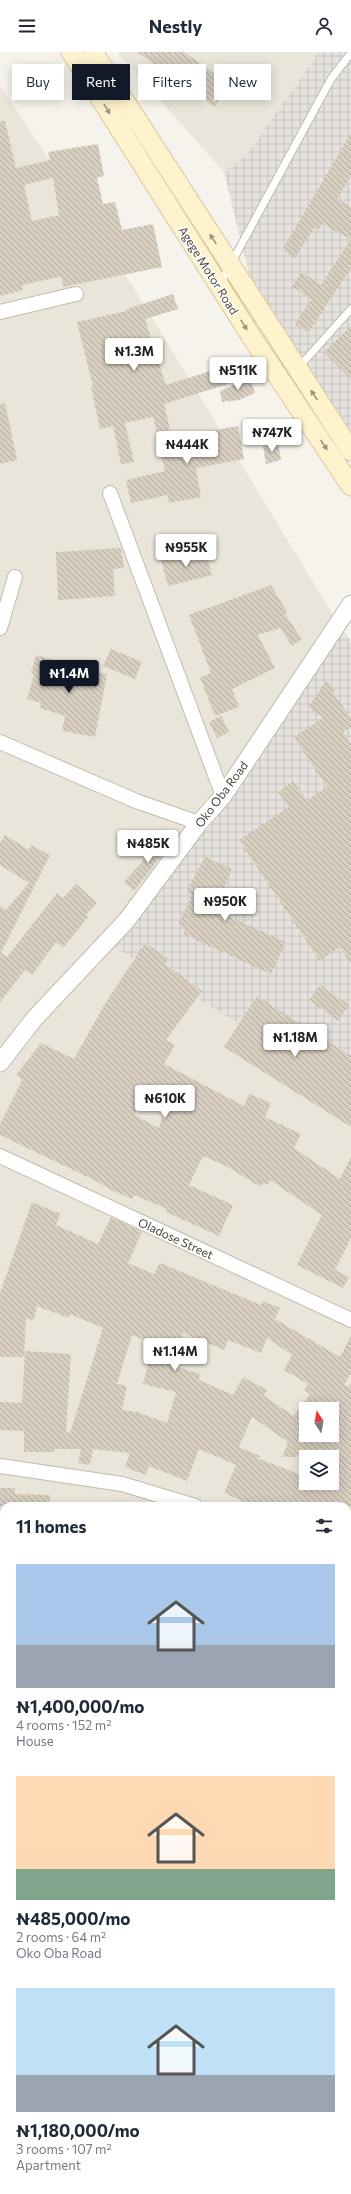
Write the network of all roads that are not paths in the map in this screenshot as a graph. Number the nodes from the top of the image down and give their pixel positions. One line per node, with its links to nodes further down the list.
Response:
1 (71, 52): 5 (main road, Agege Motor Road, one-way to 5)
2 (93, 52): 4 (main road, Agege Motor Road, one-way to 2)
3 (351, 53): 4 (lane)
4 (231, 266): 5 (lane); 9 (main road, Agege Motor Road)
5 (219, 285): 11 (main road, Agege Motor Road, one-way to 11)
6 (76, 294): 8 (street)
7 (351, 309): 9 (lane)
8 (0, 312)
9 (297, 369): 10 (main road, Agege Motor Road, one-way to 9)
10 (351, 451)
11 (351, 486)
12 (110, 493): 17 (street)
13 (15, 577): 15 (street)
14 (351, 604): 17 (street, Oko Oba Road)
15 (0, 628)
16 (0, 742): 18 (street)
17 (223, 796): 18 (street, Oko Oba Road)
18 (199, 823): 19 (street, Oko Oba Road)
19 (0, 1063)
20 (0, 1156): 21 (street, Oladose Street)
21 (351, 1320)
22 (0, 1466): 23 (street)
23 (182, 1502)

